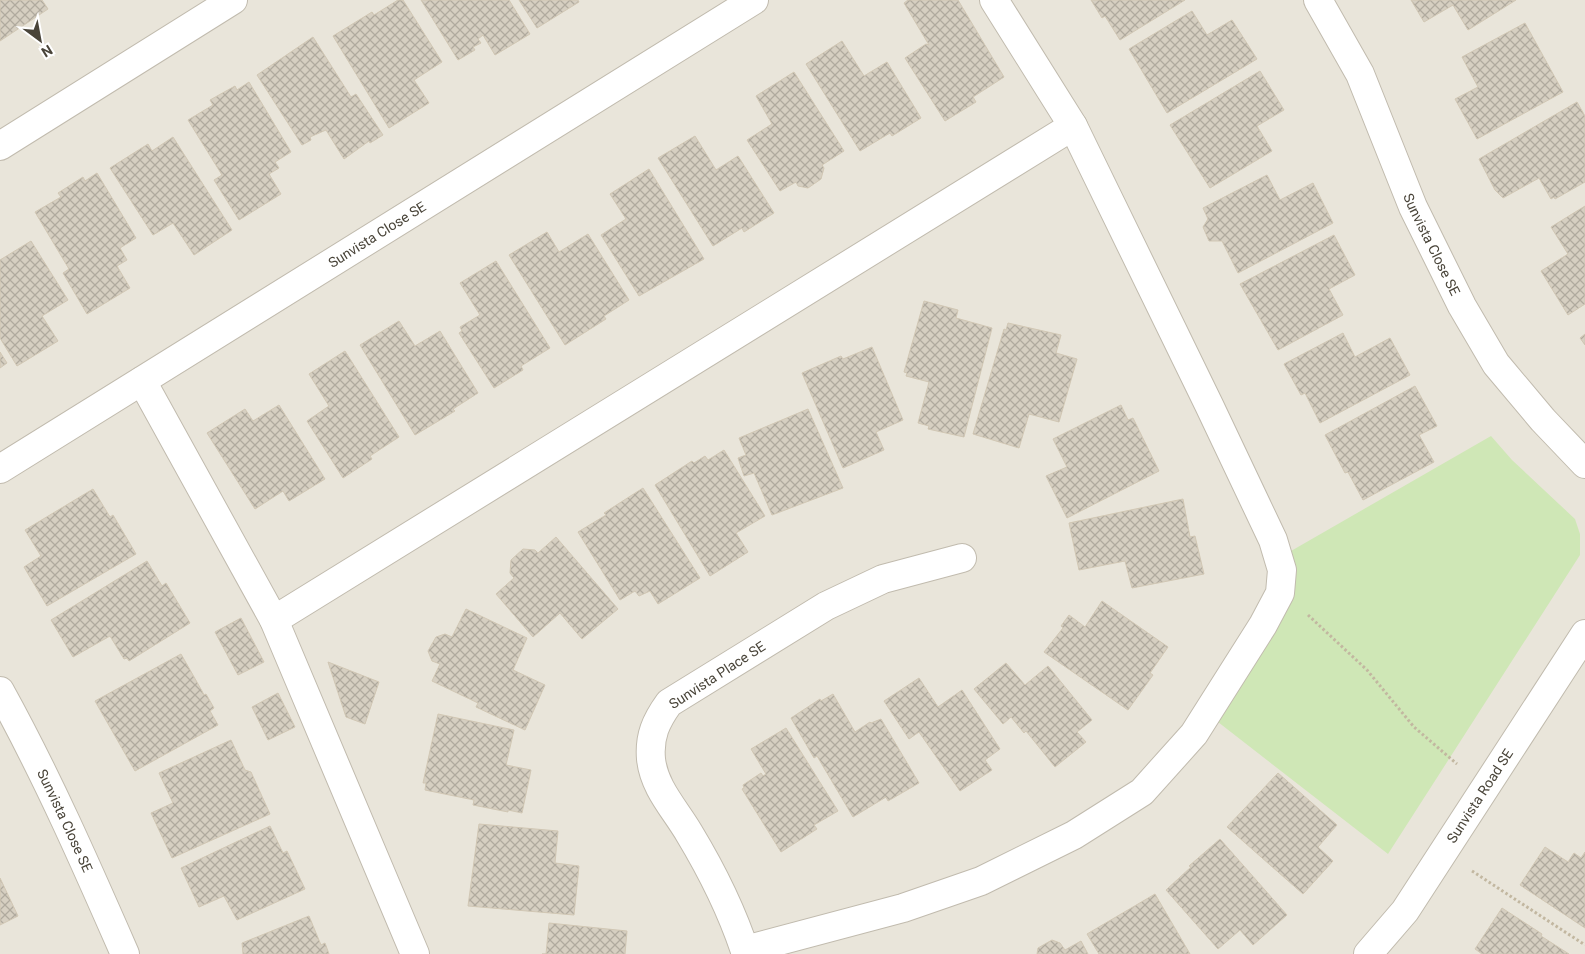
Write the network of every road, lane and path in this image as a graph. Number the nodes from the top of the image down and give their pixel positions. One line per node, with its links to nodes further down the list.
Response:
1 (233, 0): 6 (street)
2 (754, 0): 7 (street, Sunvista Close SE)
3 (994, 0): 5 (street)
4 (1318, 0): 8 (street, Sunvista Close SE)
5 (1073, 126): 11 (street); 12 (street)
6 (0, 146)
7 (142, 381): 9 (street, Sunvista Close SE); 12 (street)
8 (1585, 464)
9 (0, 469)
10 (962, 558): 18 (street, Sunvista Place SE)
11 (1280, 594): 15 (path); 18 (street)
12 (274, 620): 20 (street)
13 (1585, 634): 15 (street, Sunvista Road SE)
14 (0, 691): 19 (street, Sunvista Close SE)
15 (1486, 787): 16 (street, Sunvista Road SE)
16 (1444, 852): 17 (path); 21 (street, Sunvista Road SE)
17 (1585, 945)
18 (745, 952)
19 (125, 954)
20 (415, 954)
21 (1368, 954)

